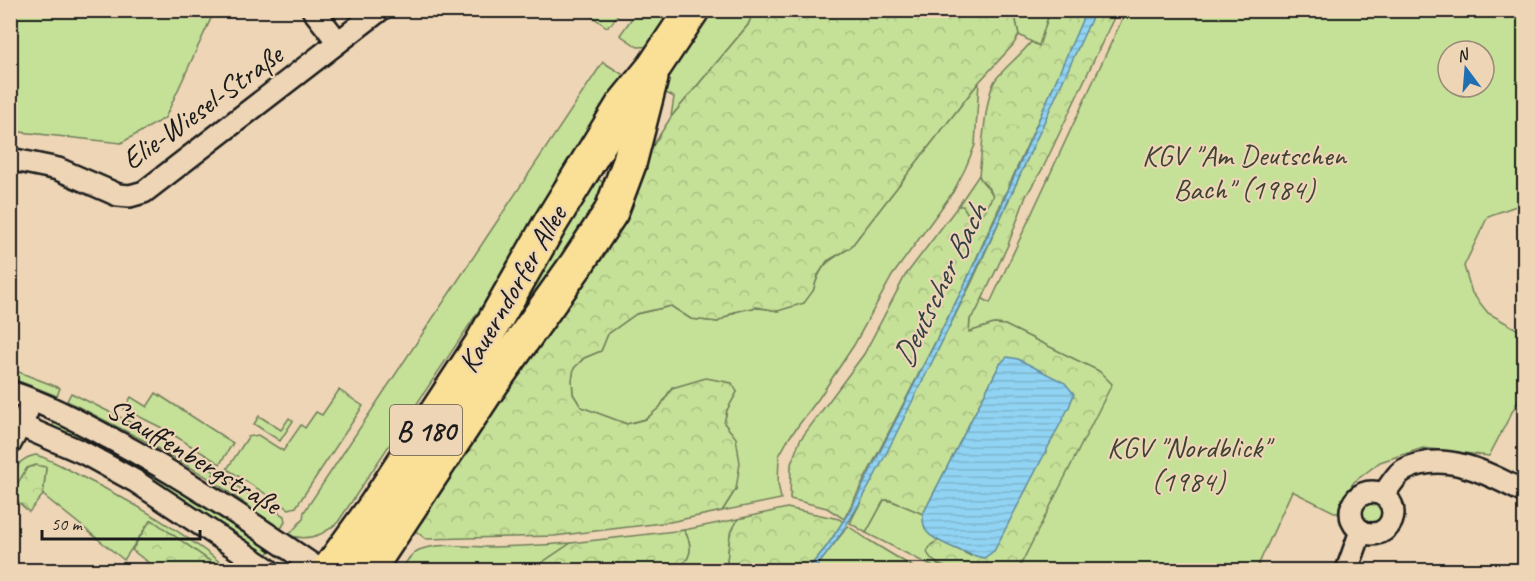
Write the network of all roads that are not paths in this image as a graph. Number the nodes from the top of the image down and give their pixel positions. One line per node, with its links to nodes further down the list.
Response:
1 (313, 10): 4 (street)
2 (380, 10): 4 (street, Elie-Wiesel-Straße)
3 (692, 10): 5 (main road, Kauerndorfer Allee / B 180)
4 (338, 42): 6 (street, Elie-Wiesel-Straße)
5 (654, 67): 16 (main road, Kauerndorfer Allee / B 180); 17 (main road, Kauerndorfer Allee / B 180)
6 (10, 159)
7 (10, 392): 8 (street, Stauffenbergstraße)
8 (33, 399): 9 (street); 15 (street, Stauffenbergstraße)
9 (16, 423): 10 (street); 14 (street, Stauffenbergstraße)
10 (10, 444)
11 (1524, 492): 12 (street)
12 (1383, 495): 13 (street); 13 (street)
13 (1361, 531): 18 (street)
14 (269, 570)
15 (320, 570)
16 (328, 570)
17 (368, 570)
18 (1347, 570)

